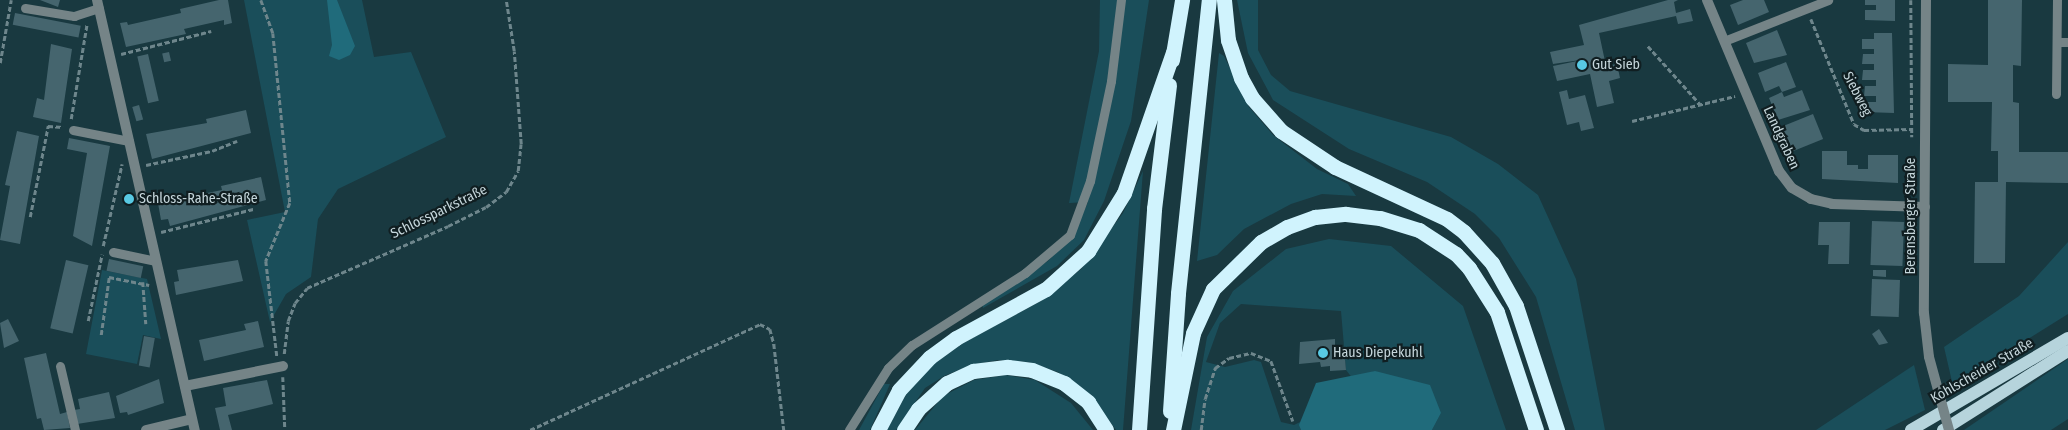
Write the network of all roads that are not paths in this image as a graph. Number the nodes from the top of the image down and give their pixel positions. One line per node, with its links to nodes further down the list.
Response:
1 (1121, 0): 30 (lane)
2 (1182, 0): 14 (highway)
3 (1209, 0): 35 (highway)
4 (1224, 0): 38 (highway)
5 (1707, 0): 11 (street, Landgraben)
6 (1828, 0): 11 (lane)
7 (1926, 0): 18 (street, Berensberger Straße)
8 (2057, 0): 12 (lane)
9 (95, 6): 10 (lane); 17 (street)
10 (25, 8)
11 (1724, 41): 18 (street, Landgraben)
12 (2057, 42): 13 (lane); 15 (lane)
13 (2068, 42)
14 (1173, 52): 31 (highway); 34 (highway)
15 (2056, 94)
16 (73, 130): 17 (lane)
17 (128, 141): 20 (street)
18 (1925, 207): 41 (street, Berensberger Straße, bridge)
19 (113, 252): 20 (lane)
20 (156, 261): 25 (street)
21 (2068, 338): 39 (main road, Kohlscheider Straße)
22 (2068, 351): 40 (main road, Kohlscheider Straße)
23 (60, 366): 27 (lane)
24 (280, 366): 25 (street)
25 (185, 386): 26 (street)
26 (192, 419): 28 (street); 29 (street)
27 (75, 430)
28 (146, 430)
29 (195, 430)
30 (849, 430)
31 (878, 430)
32 (904, 430): 33 (highway)
33 (1106, 430)
34 (1139, 430)
35 (1169, 430)
36 (1174, 430): 37 (highway)
37 (1536, 430)
38 (1556, 430)
39 (1911, 430)
40 (1944, 430)
41 (1949, 430)

